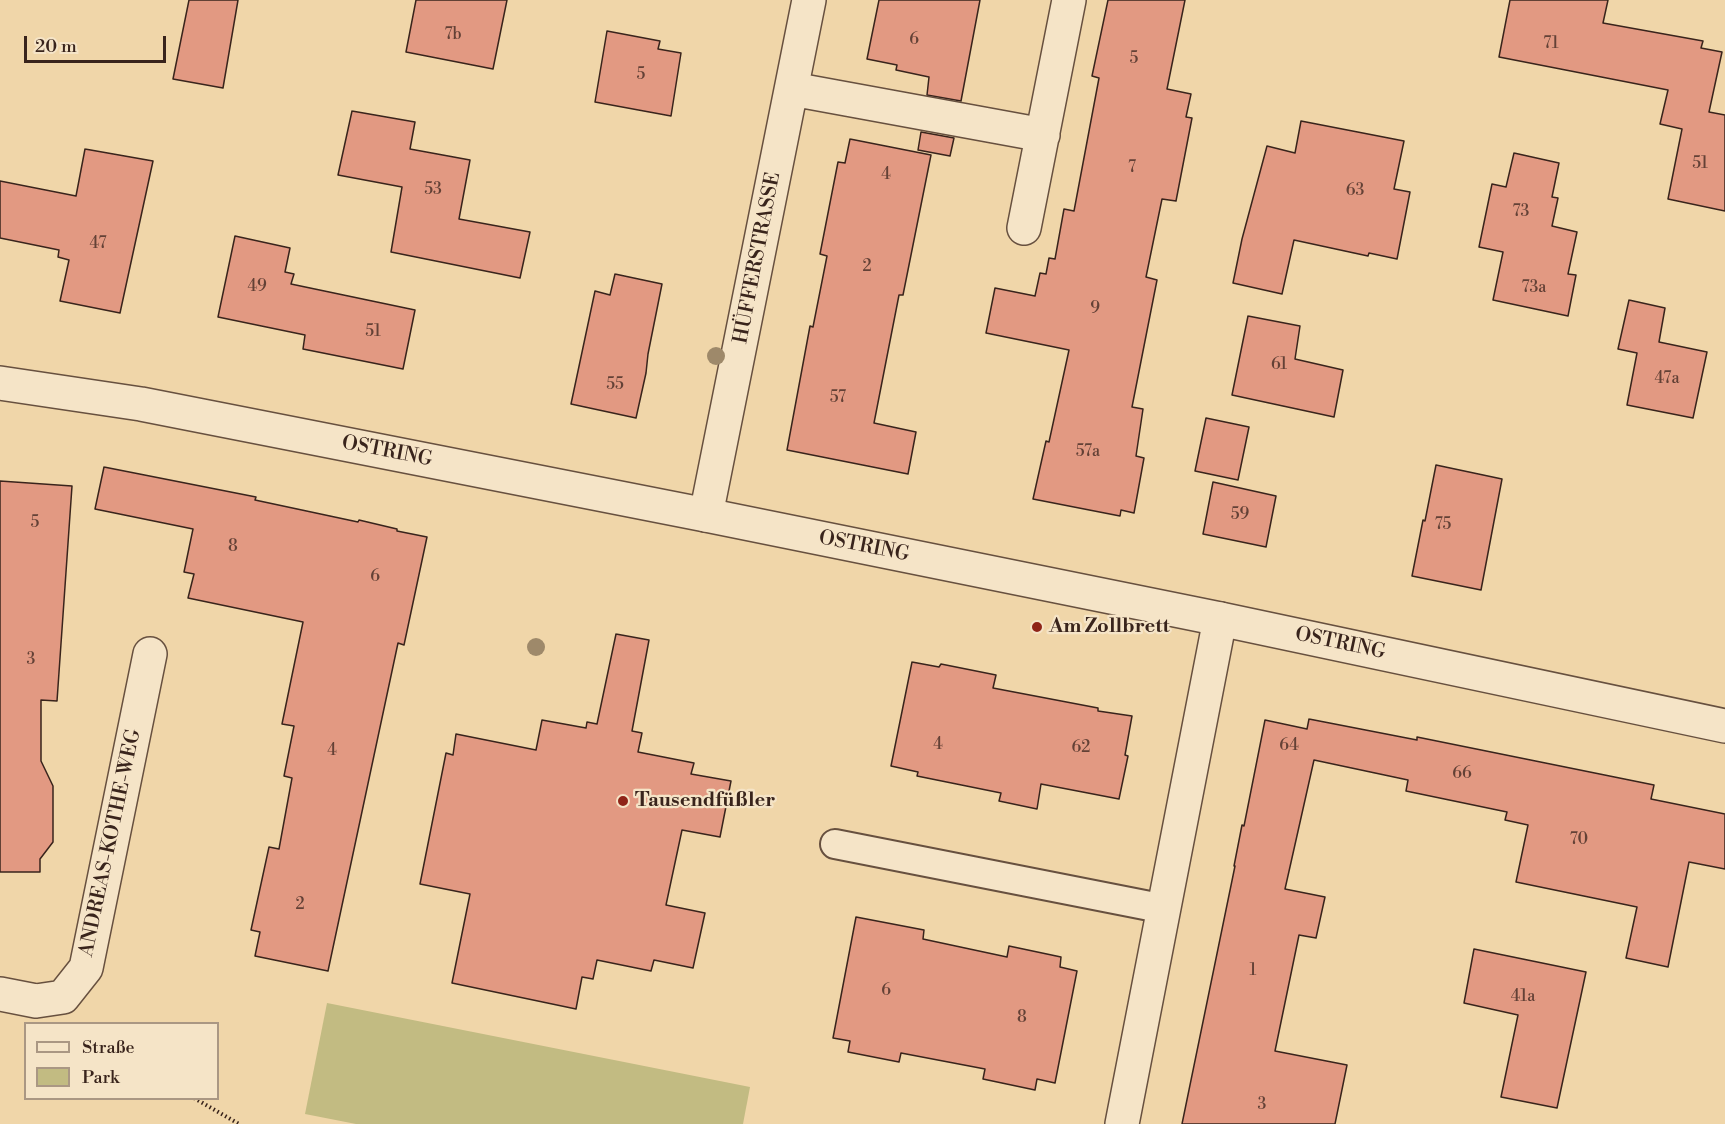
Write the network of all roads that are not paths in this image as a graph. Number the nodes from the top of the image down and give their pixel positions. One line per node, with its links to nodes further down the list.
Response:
1 (809, 0): 3 (street, HÜFFERSTRASSE)
2 (1069, 0): 4 (street)
3 (792, 89): 4 (street); 7 (street, HÜFFERSTRASSE)
4 (1043, 135): 5 (street)
5 (1024, 228)
6 (0, 382): 7 (street, OSTRING)
7 (706, 515): 8 (street, OSTRING)
8 (1220, 619): 10 (street, OSTRING); 12 (street)
9 (150, 654): 13 (street, ANDREAS-KOTHE-WEG)
10 (1725, 726)
11 (835, 844): 12 (lane)
12 (1164, 909): 14 (street)
13 (0, 994)
14 (1122, 1124)

